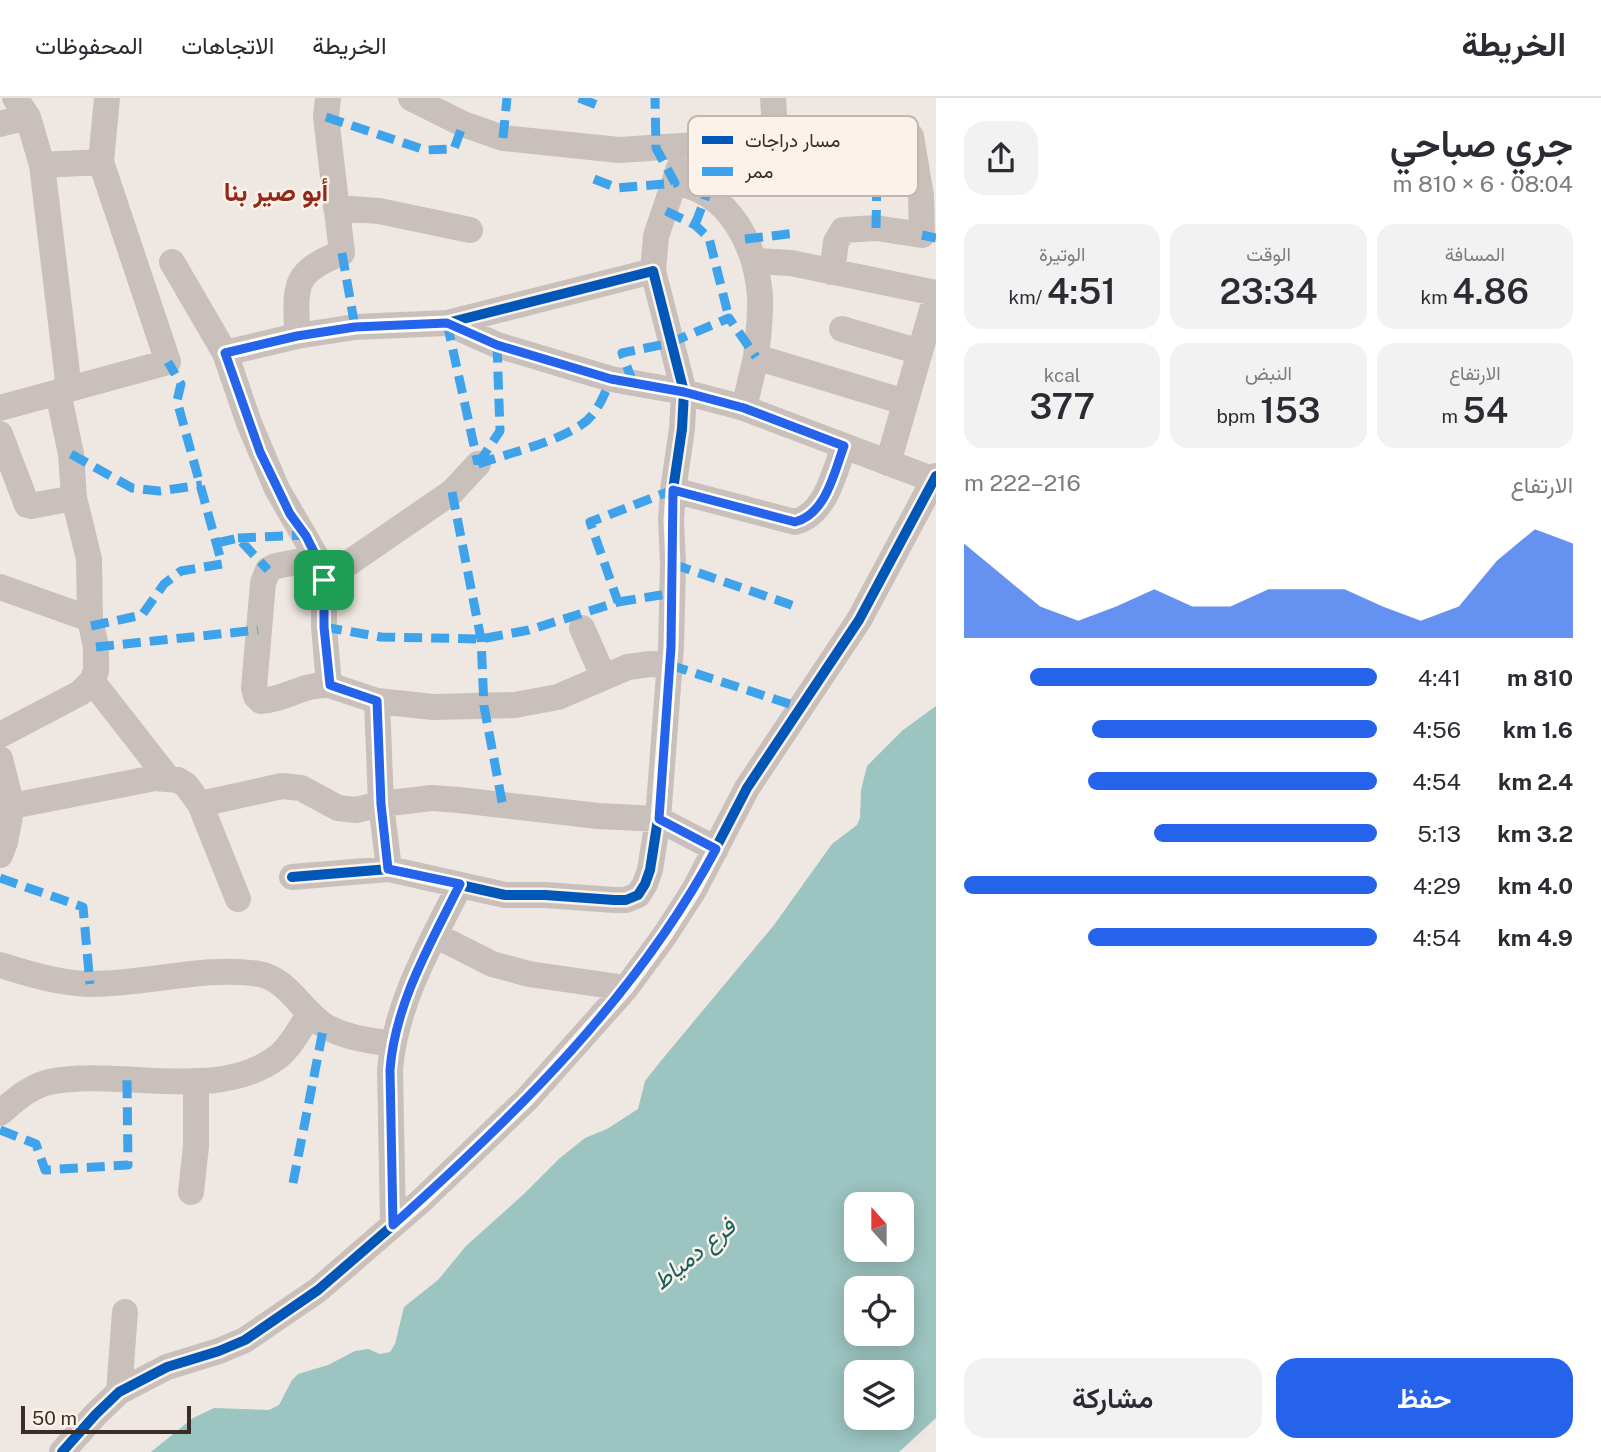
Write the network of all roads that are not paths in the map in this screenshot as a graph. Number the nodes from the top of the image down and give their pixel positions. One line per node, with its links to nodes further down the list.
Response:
1 (107, 98): 10 (street)
2 (328, 98): 16 (street)
3 (411, 98): 9 (street)
4 (773, 98): 6 (street)
5 (22, 107): 7 (street); 11 (street)
6 (774, 116)
7 (0, 124)
8 (688, 145): 9 (street)
9 (684, 146): 13 (street)
10 (101, 162): 11 (street); 29 (street)
11 (42, 165): 29 (street)
12 (918, 178): 21 (street)
13 (675, 183): 14 (street); 20 (street)
14 (688, 185)
15 (711, 196): 18 (street)
16 (336, 208): 17 (street); 25 (street)
17 (470, 230)
18 (755, 261): 21 (street); 28 (street)
19 (172, 262): 27 (street)
20 (653, 271): 23 (street); 30 (street)
21 (832, 272): 22 (street)
22 (936, 295): 26 (street)
23 (447, 323): 25 (street); 30 (street)
24 (842, 329): 26 (street)
25 (297, 336): 27 (street)
26 (920, 352): 31 (street)
27 (225, 353): 41 (street)
28 (756, 357): 31 (street); 33 (street)
29 (63, 391): 32 (street); 40 (street)
30 (684, 392): 33 (street); 39 (street)
31 (905, 402): 36 (street)
32 (0, 408)
33 (744, 408): 35 (street)
34 (0, 434): 40 (street)
35 (844, 446): 36 (street); 39 (street)
36 (888, 463): 38 (street)
37 (478, 464): 41 (street)
38 (935, 478): 57 (street)
39 (673, 490): 45 (street)
40 (74, 498): 43 (street)
41 (320, 569): 48 (street); 48 (street)
42 (0, 587): 43 (street)
43 (90, 619): 47 (street)
44 (582, 628): 46 (street)
45 (670, 665): 46 (street); 56 (street)
46 (603, 676): 49 (street)
47 (92, 681): 50 (street); 52 (street)
48 (330, 685): 49 (street)
49 (377, 701): 54 (street)
50 (0, 735)
51 (0, 759): 55 (street)
52 (167, 778): 53 (street); 55 (street)
53 (200, 804): 54 (street); 62 (street)
54 (381, 804): 56 (street); 59 (street)
55 (6, 805): 58 (street)
56 (659, 819): 57 (street); 61 (street)
57 (716, 849): 65 (street)
58 (0, 855)
59 (388, 869): 60 (street); 61 (street)
60 (292, 877)
61 (460, 884): 63 (street)
62 (238, 899)
63 (435, 935): 65 (street); 67 (street)
64 (0, 965): 66 (street)
65 (626, 988): 71 (street)
66 (310, 1013): 67 (street); 68 (street)
67 (392, 1044): 71 (street)
68 (196, 1082): 69 (street); 70 (street)
69 (0, 1114)
70 (191, 1192)
71 (393, 1225): 73 (street)
72 (125, 1312): 73 (street)
73 (119, 1392): 74 (street)
74 (62, 1452)

